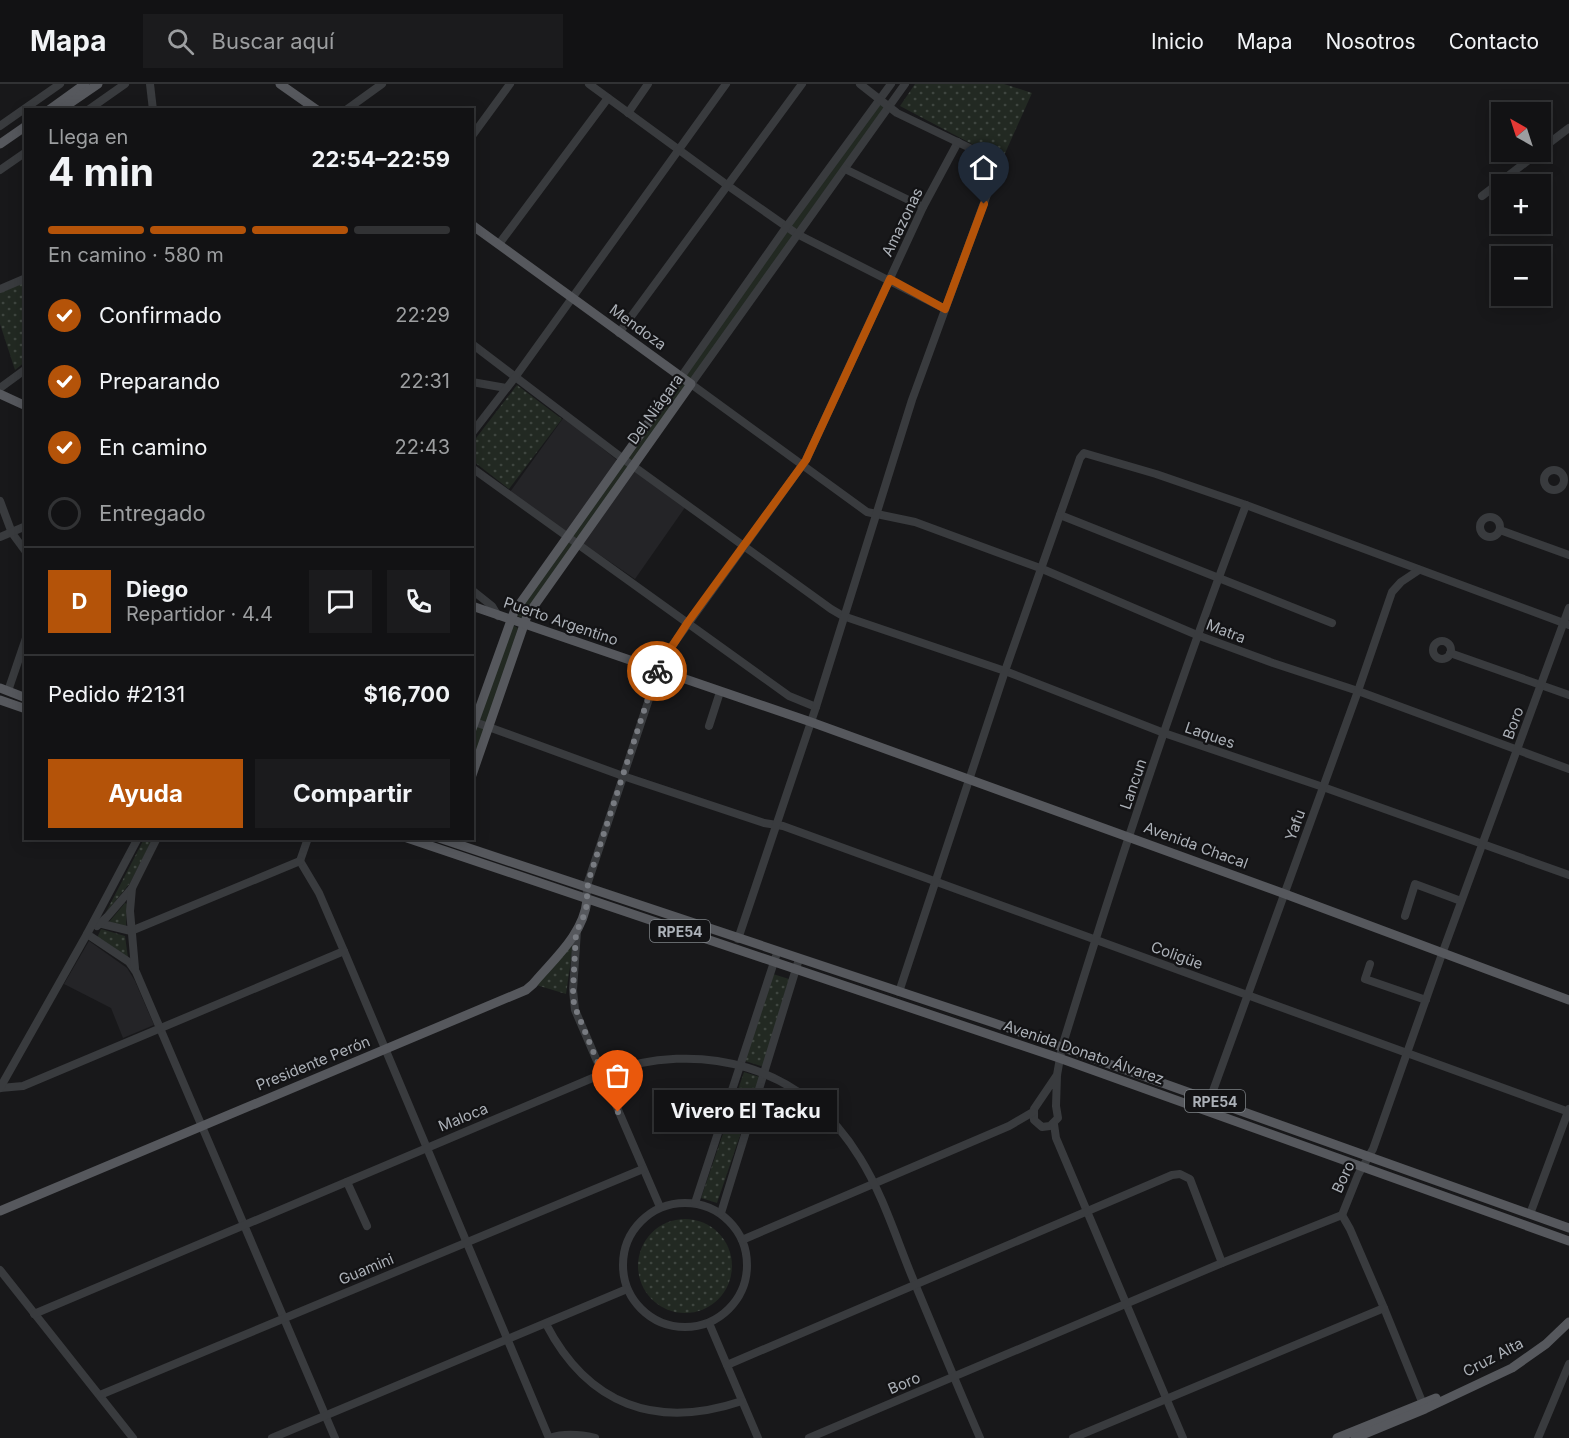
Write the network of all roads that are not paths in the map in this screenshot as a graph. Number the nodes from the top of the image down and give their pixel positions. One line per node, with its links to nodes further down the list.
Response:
1 (60, 84): 20 (street)
2 (85, 84): 21 (main road)
3 (98, 84): 22 (main road)
4 (125, 84): 23 (street)
5 (150, 84): 24 (street)
6 (280, 84): 17 (main road)
7 (382, 84): 27 (street)
8 (510, 84): 33 (street)
9 (589, 84): 16 (street)
10 (648, 84): 29 (street)
11 (726, 84): 38 (street)
12 (802, 84): 44 (street)
13 (860, 84): 18 (street)
14 (891, 84): 18 (street, Del Niágara)
15 (905, 84): 19 (street, Del Niágara)
16 (608, 98): 29 (street); 50 (street)
17 (302, 99): 25 (street); 26 (main road)
18 (880, 99): 19 (street); 48 (street, Del Niágara)
19 (890, 107): 35 (street); 42 (street, Del Niágara)
20 (26, 108)
21 (52, 108)
22 (63, 108)
23 (91, 108)
24 (153, 108)
25 (300, 108)
26 (314, 108)
27 (349, 108)
28 (24, 109): 30 (street)
29 (628, 113): 38 (street)
30 (0, 126)
31 (24, 127): 37 (main road)
32 (1569, 128): 36 (street)
33 (474, 133)
34 (24, 135): 39 (main road)
35 (958, 142): 46 (street, Amazonas); 55 (street)
36 (1551, 142)
37 (0, 144)
38 (677, 149): 44 (street); 54 (street)
39 (0, 151)
40 (24, 153): 43 (street)
41 (1526, 162): 45 (street)
42 (845, 169): 46 (street); 49 (street, Del Niágara)
43 (0, 170)
44 (727, 185): 48 (street); 56 (street)
45 (1482, 196)
46 (924, 207): 52 (street, Amazonas)
47 (474, 226): 50 (main road, Mendoza)
48 (787, 226): 49 (street); 60 (street, Del Niágara)
49 (797, 234): 52 (street); 62 (street, Del Niágara)
50 (499, 244): 54 (main road, Mendoza)
51 (24, 279): 53 (street)
52 (890, 279): 55 (street); 70 (street, Amazonas)
53 (0, 289)
54 (572, 297): 56 (main road, Mendoza); 59 (street)
55 (945, 309): 74 (street)
56 (619, 333): 60 (main road, Mendoza)
57 (474, 345): 59 (street, Laques)
58 (24, 370): 63 (street)
59 (516, 376): 64 (street); 68 (street, Laques)
60 (681, 377): 62 (main road, Mendoza); 68 (main road, Del Niágara)
61 (474, 382): 64 (street)
62 (691, 384): 69 (main road, Del Niágara); 70 (street, Mendoza)
63 (0, 388)
64 (506, 388): 67 (street)
65 (0, 394): 66 (main road)
66 (24, 405)
67 (474, 430)
68 (622, 458): 69 (street, Laques); 80 (main road, Del Niágara)
69 (632, 465): 81 (main road, Del Niágara); 82 (street, Laques)
70 (802, 466): 74 (street, Mendoza); 82 (street, Amazonas)
71 (474, 469): 80 (street)
72 (0, 501): 78 (street)
73 (1246, 505): 75 (street); 86 (street); 87 (street, Lancun)
74 (875, 514): 85 (street, Matra); 91 (street)
75 (1060, 515): 85 (street); 87 (street)
76 (24, 527): 78 (street)
77 (1500, 530): 84 (street)
78 (12, 532): 79 (street); 83 (street)
79 (0, 537)
80 (568, 537): 81 (street); 93 (main road, Del Niágara)
81 (577, 543): 94 (street); 97 (main road, Del Niágara)
82 (745, 546): 91 (street, Laques); 94 (street, Amazonas)
83 (24, 549)
84 (1569, 555)
85 (1040, 568): 98 (street, Matra); 102 (street)
86 (1419, 570): 96 (street); 105 (street, Yafu)
87 (1218, 578): 95 (street); 98 (street, Lancun)
88 (474, 592): 92 (street)
89 (474, 607): 92 (main road, Puerto Argentino)
90 (1569, 608): 96 (street, Boro)
91 (843, 615): 102 (street, Laques); 110 (street)
92 (498, 616): 93 (main road, Puerto Argentino)
93 (510, 620): 97 (main road, Puerto Argentino); 112 (main road, Del Niágara)
94 (688, 622): 101 (street, Amazonas); 110 (street)
95 (1332, 623)
96 (1566, 624): 103 (street, Boro)
97 (523, 625): 101 (main road, Puerto Argentino); 116 (main road, Del Niágara)
98 (1197, 635): 105 (street, Matra); 117 (street, Lancun)
99 (24, 643): 104 (street)
100 (1450, 653): 103 (street)
101 (657, 670): 106 (main road, Puerto Argentino); 121 (street, Amazonas)
102 (1005, 671): 117 (street, Laques); 122 (street)
103 (1541, 685): 107 (street); 118 (street, Boro)
104 (4, 690): 108 (main road)
105 (1358, 691): 118 (street, Matra); 123 (street, Yafu)
106 (720, 692): 113 (main road, Puerto Argentino); 115 (street)
107 (1569, 695)
108 (24, 697)
109 (0, 700): 111 (main road)
110 (816, 707): 113 (street)
111 (24, 708)
112 (474, 721)
113 (811, 722): 122 (main road, Avenida Chacal); 124 (street)
114 (474, 724): 116 (street)
115 (709, 726)
116 (489, 727): 119 (main road, Del Niágara); 121 (street, Coligüe)
117 (1164, 734): 123 (street, Laques); 125 (street, Lancun)
118 (1517, 750): 120 (street, Matra); 130 (street, Boro)
119 (474, 768)
120 (1569, 769)
121 (623, 776): 124 (street, Coligüe); 135 (street, Amazonas)
122 (970, 779): 125 (main road, Avenida Chacal); 133 (street)
123 (1323, 787): 130 (street, Laques); 136 (street, Yafu)
124 (776, 825): 133 (street, Coligüe); 144 (street)
125 (1129, 837): 136 (main road, Avenida Chacal); 145 (street, Lancun)
126 (137, 840): 140 (street)
127 (156, 840): 134 (street)
128 (307, 840): 131 (street)
129 (440, 841): 135 (main road, RPE54); 137 (main road, RPE54)
130 (1483, 843): 132 (street, Laques); 138 (street, Boro)
131 (300, 861): 141 (street); 146 (street)
132 (1569, 875)
133 (936, 881): 145 (street, Coligüe); 154 (street)
134 (132, 888): 140 (street); 141 (street)
135 (587, 889): 137 (street, Presidente Perón); 144 (main road, Avenida Donato Álvarez / RPE54)
136 (1285, 894): 148 (main road, Avenida Chacal); 155 (street, Yafu)
137 (587, 900): 142 (main road, Presidente Perón); 150 (main road, Avenida Donato Álvarez / RPE54)
138 (1461, 901): 139 (street); 148 (street, Boro)
139 (1405, 916)
140 (96, 923): 141 (street); 143 (street)
141 (131, 931): 153 (street)
142 (577, 931): 160 (main road, Presidente Perón); 166 (street)
143 (87, 934): 153 (street); 165 (street)
144 (738, 939): 147 (main road, Avenida Donato Álvarez / RPE54)
145 (1096, 940): 155 (street, Coligüe); 159 (street, Lancun)
146 (344, 951): 158 (street); 160 (street)
147 (777, 952): 149 (main road, Avenida Donato Álvarez / RPE54); 150 (street)
148 (1442, 954): 156 (street, Boro); 157 (main road, Avenida Chacal)
149 (800, 959): 152 (street); 154 (main road, Avenida Donato Álvarez / RPE54)
150 (774, 963): 152 (main road, Avenida Donato Álvarez / RPE54); 163 (street)
151 (1371, 964): 156 (street)
152 (796, 970): 162 (main road, Avenida Donato Álvarez / RPE54); 167 (street)
153 (136, 972): 158 (street)
154 (899, 992): 159 (main road, Avenida Donato Álvarez / RPE54)
155 (1247, 995): 161 (street, Coligüe); 170 (street, Yafu)
156 (1426, 1000): 161 (street, Boro)
157 (1569, 1000)
158 (160, 1029): 169 (street); 176 (street)
159 (1062, 1047): 162 (street, Lancun); 170 (main road, Avenida Donato Álvarez / RPE54)
160 (386, 1050): 176 (main road, Presidente Perón); 180 (street)
161 (1408, 1053): 173 (street, Coligüe); 181 (street, Boro)
162 (1059, 1059): 168 (street, Lancun); 182 (main road, Avenida Donato Álvarez / RPE54)
163 (740, 1066): 166 (street, Maloca); 167 (street, Maloca); 186 (street)
164 (0, 1068): 165 (street)
165 (8, 1073): 169 (street)
166 (602, 1074): 180 (street, Maloca); 183 (street)
167 (765, 1074): 185 (street, Maloca); 190 (street)
168 (1057, 1075): 171 (street, Lancun); 172 (street, Lancun)
169 (0, 1088)
170 (1210, 1099): 181 (main road, Avenida Donato Álvarez / RPE54)
171 (1038, 1103): 172 (street); 174 (street, Lancun)
172 (1056, 1106): 175 (street, Lancun)
173 (1569, 1111): 191 (street)
174 (1033, 1112): 177 (street); 178 (street)
175 (1054, 1124): 177 (street); 179 (street, Lancun)
176 (201, 1125): 188 (main road, Presidente Perón); 193 (street)
177 (1040, 1125): 178 (street); 179 (street)
178 (1009, 1126): 185 (street)
179 (1056, 1138): 189 (street, Lancun)
180 (426, 1147): 184 (street, Maloca); 198 (street)
181 (1369, 1156): 182 (street, Boro); 191 (main road, Avenida Donato Álvarez / RPE54)
182 (1362, 1166): 192 (street, Boro); 197 (main road, Avenida Donato Álvarez / RPE54)
183 (643, 1169): 187 (street); 198 (street, Guamini)
184 (347, 1182): 193 (street, Maloca); 194 (street)
185 (874, 1184): 196 (street); 201 (street, Maloca)
186 (695, 1203): 187 (street); 190 (street)
187 (660, 1207): 202 (street)
188 (0, 1211)
189 (1086, 1211): 199 (street); 201 (street); 203 (street, Lancun)
190 (721, 1213): 196 (street)
191 (1530, 1214): 195 (main road, Avenida Donato Álvarez / RPE54)
192 (1342, 1215): 199 (street, Boro); 204 (street)
193 (243, 1224): 205 (street, Maloca); 206 (street)
194 (367, 1226)
195 (1569, 1228)
196 (742, 1240): 208 (street)
197 (1569, 1241)
198 (465, 1242): 206 (street, Guamini); 210 (street)
199 (1222, 1263): 203 (street, Boro)
200 (0, 1270): 205 (street)
201 (915, 1284): 212 (street); 213 (street, Maloca)
202 (627, 1289): 208 (street); 209 (street)
203 (1125, 1305): 213 (street, Boro); 215 (street, Lancun)
204 (1384, 1308): 215 (street); 217 (street)
205 (34, 1314): 214 (street)
206 (284, 1318): 214 (street, Guamini); 218 (street)
207 (1569, 1322): 217 (main road, Cruz Alta)
208 (709, 1323): 212 (street)
209 (546, 1324): 210 (street); 216 (street)
210 (507, 1340): 218 (street); 222 (street)
211 (1569, 1364): 231 (street)
212 (727, 1365): 216 (street)
213 (954, 1377): 225 (street, Boro); 226 (street, Maloca)
214 (100, 1395): 219 (street)
215 (1166, 1399): 227 (street); 228 (street, Lancun)
216 (742, 1401): 224 (street)
217 (1424, 1406): 229 (main road, Cruz Alta); 230 (main road, Cruz Alta)
218 (325, 1415): 220 (street); 221 (street)
219 (133, 1438)
220 (272, 1438)
221 (335, 1438)
222 (549, 1438): 223 (street)
223 (595, 1438)
224 (758, 1438)
225 (808, 1438)
226 (980, 1438)
227 (1074, 1438)
228 (1183, 1438)
229 (1337, 1438)
230 (1355, 1438)
231 (1538, 1438)

